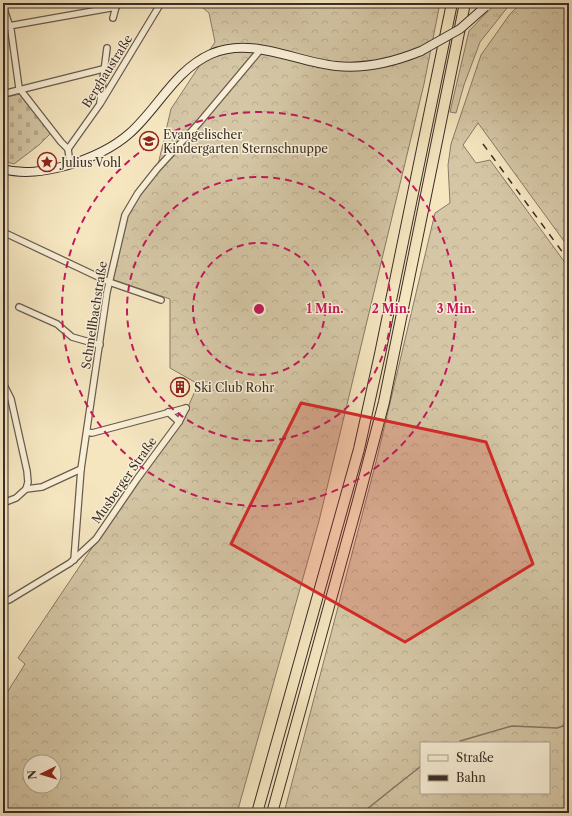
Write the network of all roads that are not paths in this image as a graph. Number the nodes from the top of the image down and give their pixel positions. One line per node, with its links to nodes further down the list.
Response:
1 (161, 3): 14 (street, Berghaustraße)
2 (452, 3): 32 (highway)
3 (465, 3): 33 (highway)
4 (116, 5): 7 (street); 8 (street)
5 (487, 5): 10 (main road, bridge)
6 (3, 6): 8 (street)
7 (113, 18)
8 (6, 26): 12 (street)
9 (107, 48): 11 (street)
10 (260, 49): 16 (main road); 19 (street, Schmellbachstraße)
11 (103, 69): 12 (street); 14 (street)
12 (20, 90): 13 (street); 15 (street)
13 (3, 94)
14 (100, 104): 15 (street, Berghaustraße)
15 (68, 150): 16 (street)
16 (70, 164): 17 (main road)
17 (3, 169)
18 (3, 232): 19 (street)
19 (109, 282): 20 (street); 22 (street, Schmellbachstraße)
20 (161, 300)
21 (19, 307): 22 (street)
22 (100, 345): 26 (street, Schmellbachstraße)
23 (3, 383): 28 (street)
24 (168, 412): 25 (street); 25 (street, Musberger Straße); 26 (street)
25 (179, 422): 30 (street, Musberger Straße)
26 (87, 432): 27 (street, Schmellbachstraße)
27 (81, 469): 28 (street); 30 (street, Schmellbachstraße)
28 (26, 489): 29 (street)
29 (3, 503)
30 (74, 560): 31 (street, Musberger Straße)
31 (3, 602)
32 (257, 813)
33 (272, 813)

